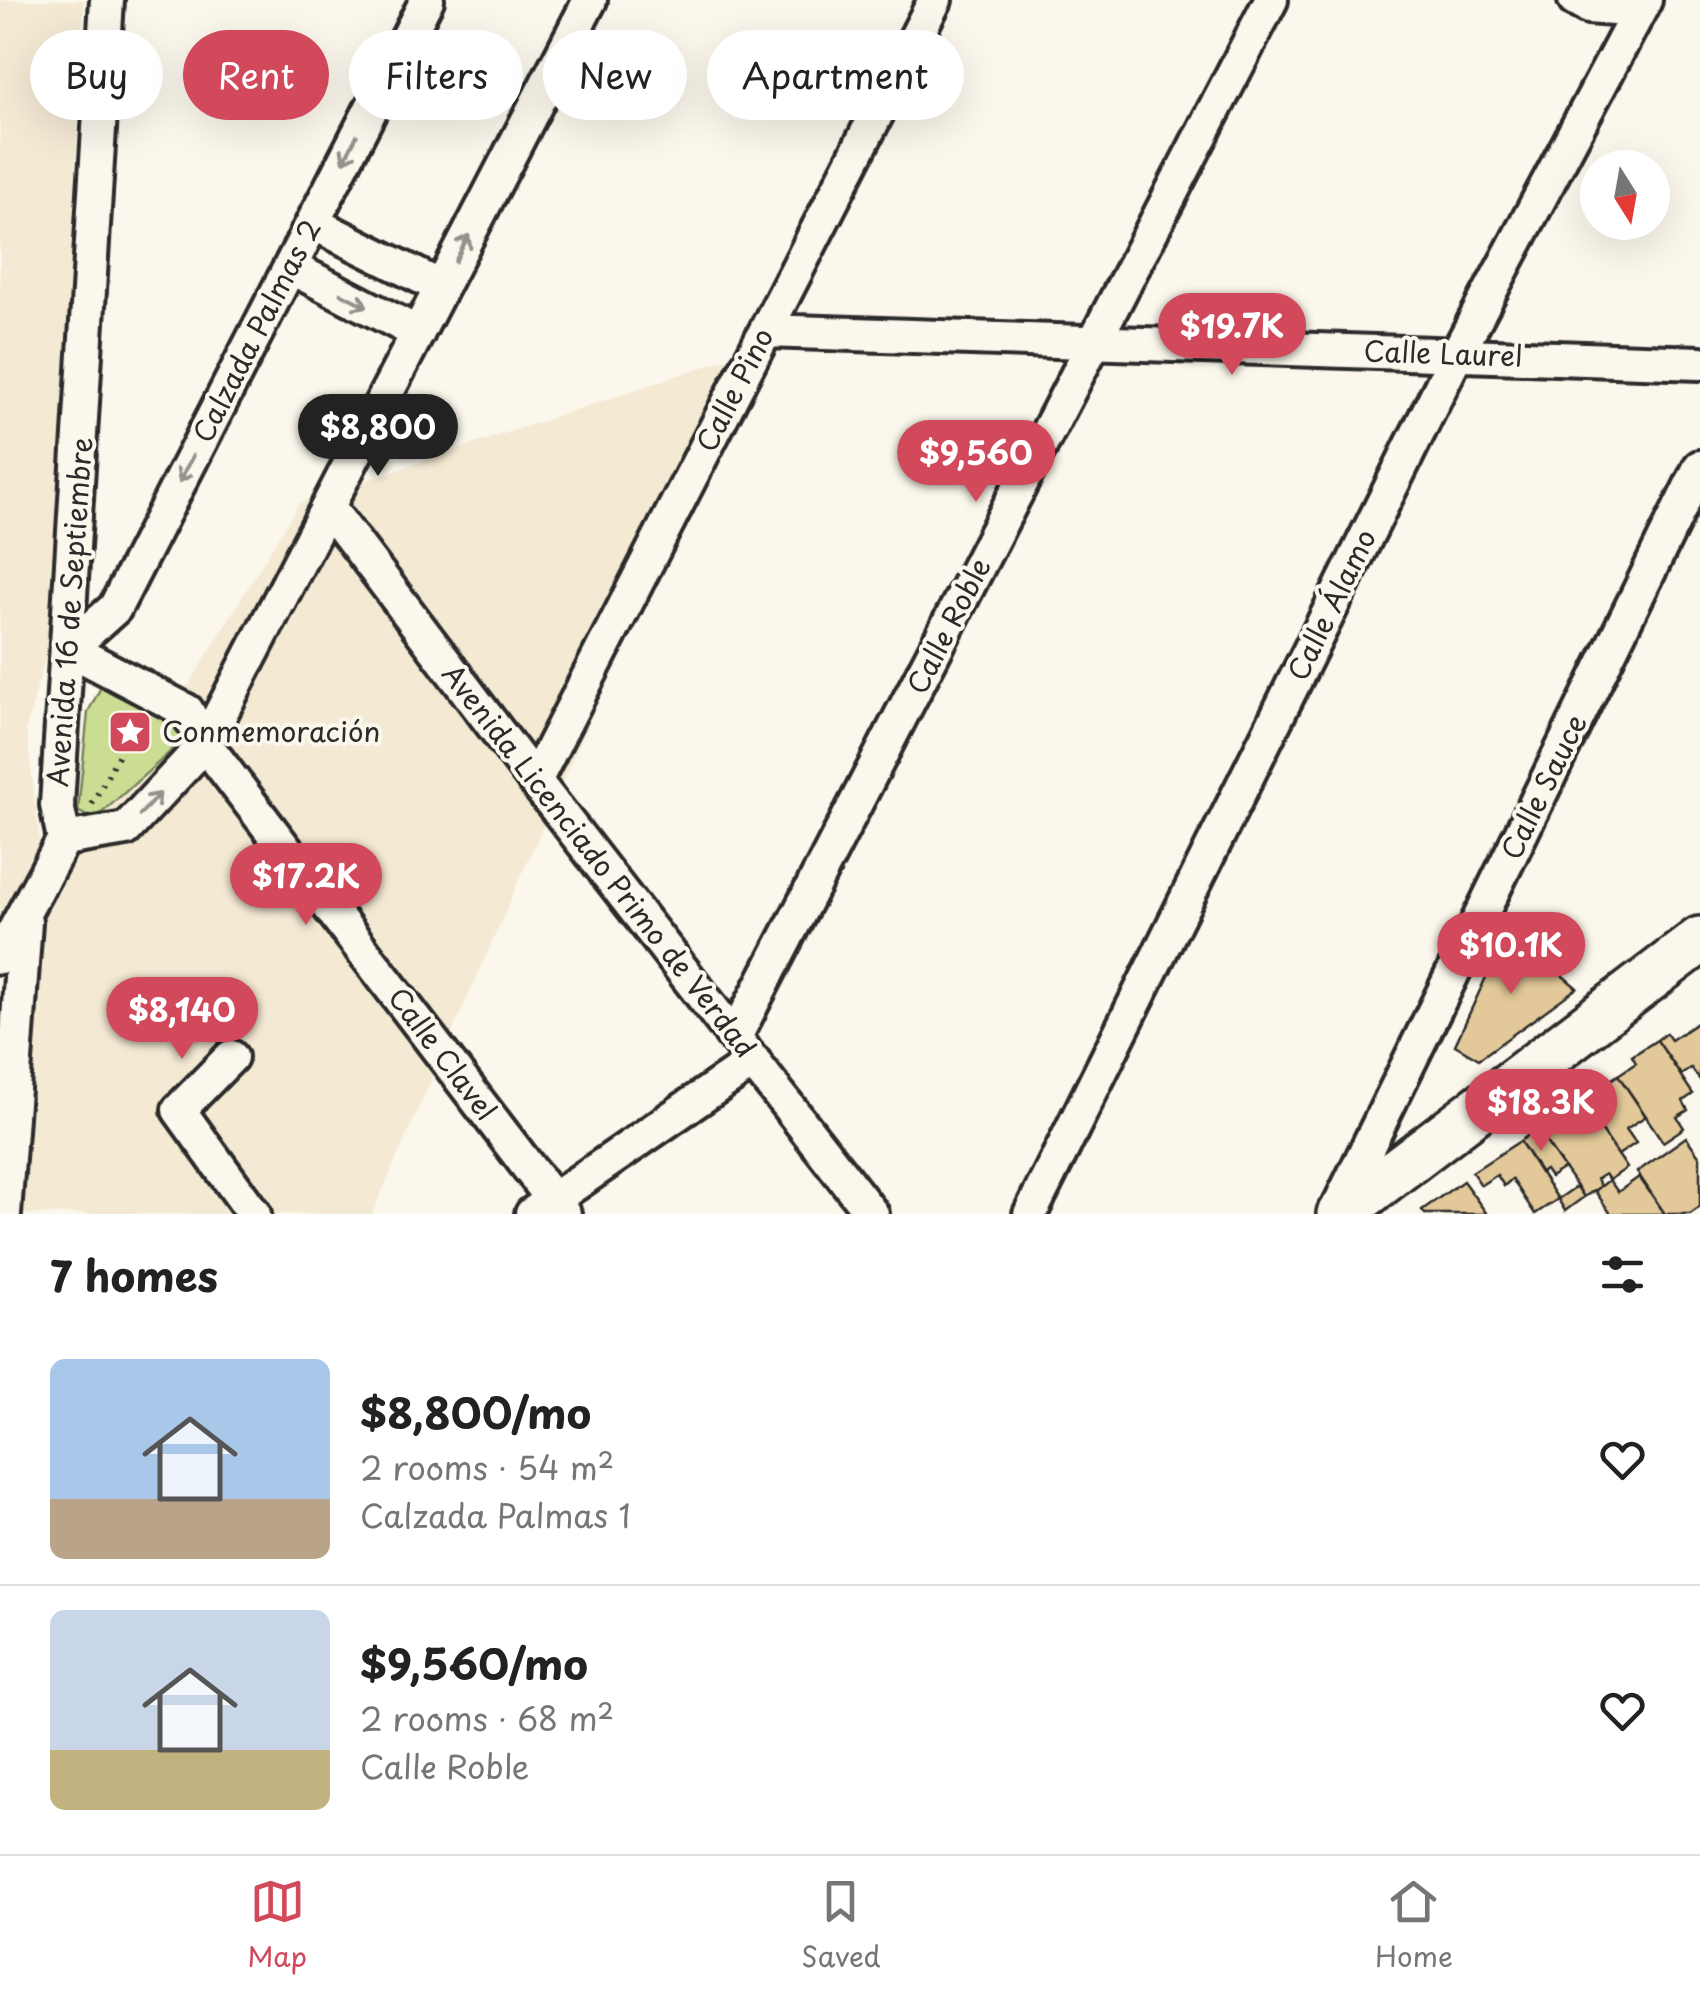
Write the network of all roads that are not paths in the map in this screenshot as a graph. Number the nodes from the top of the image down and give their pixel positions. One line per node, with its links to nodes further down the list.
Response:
1 (107, 0): 18 (street, Avenida 16 de Septiembre)
2 (427, 0): 8 (street, Calzada Palmas 2, one-way to 8)
3 (590, 0): 10 (street, one-way to 3)
4 (935, 0): 11 (street, Calle Pino)
5 (1271, 0): 13 (street, Calle Roble)
6 (1575, 0): 7 (street)
7 (1638, 4): 14 (street, Calle Álamo)
8 (312, 223): 9 (street, Calzada Palmas 2); 10 (street)
9 (290, 267): 12 (street, one-way to 12); 18 (street, Calzada Palmas 2, one-way to 18)
10 (441, 288): 12 (street)
11 (766, 331): 13 (street, Calle Laurel); 20 (street, Calle Pino)
12 (418, 333): 17 (street)
13 (1096, 342): 14 (street, Calle Laurel); 25 (street, Calle Roble)
14 (1457, 354): 15 (street, Calle Laurel); 31 (street, Calle Álamo)
15 (1700, 362)
16 (1700, 467): 32 (street, Calle Sauce)
17 (328, 507): 19 (street); 20 (street, Avenida Licenciado Primo de Verdad)
18 (68, 649): 19 (street, Calle Clavel); 21 (street, Avenida 16 de Septiembre)
19 (205, 744): 21 (street, one-way to 19); 27 (street, Calle Clavel)
20 (535, 781): 25 (street, Avenida Licenciado Primo de Verdad)
21 (64, 840): 22 (street)
22 (26, 913): 24 (street); 28 (street)
23 (1700, 940): 32 (main road)
24 (0, 957)
25 (744, 1049): 27 (street); 30 (street, Avenida Licenciado Primo de Verdad)
26 (231, 1057): 29 (street)
27 (550, 1209)
28 (4, 1214)
29 (254, 1214)
30 (872, 1214)
31 (1030, 1214)
32 (1338, 1214)

